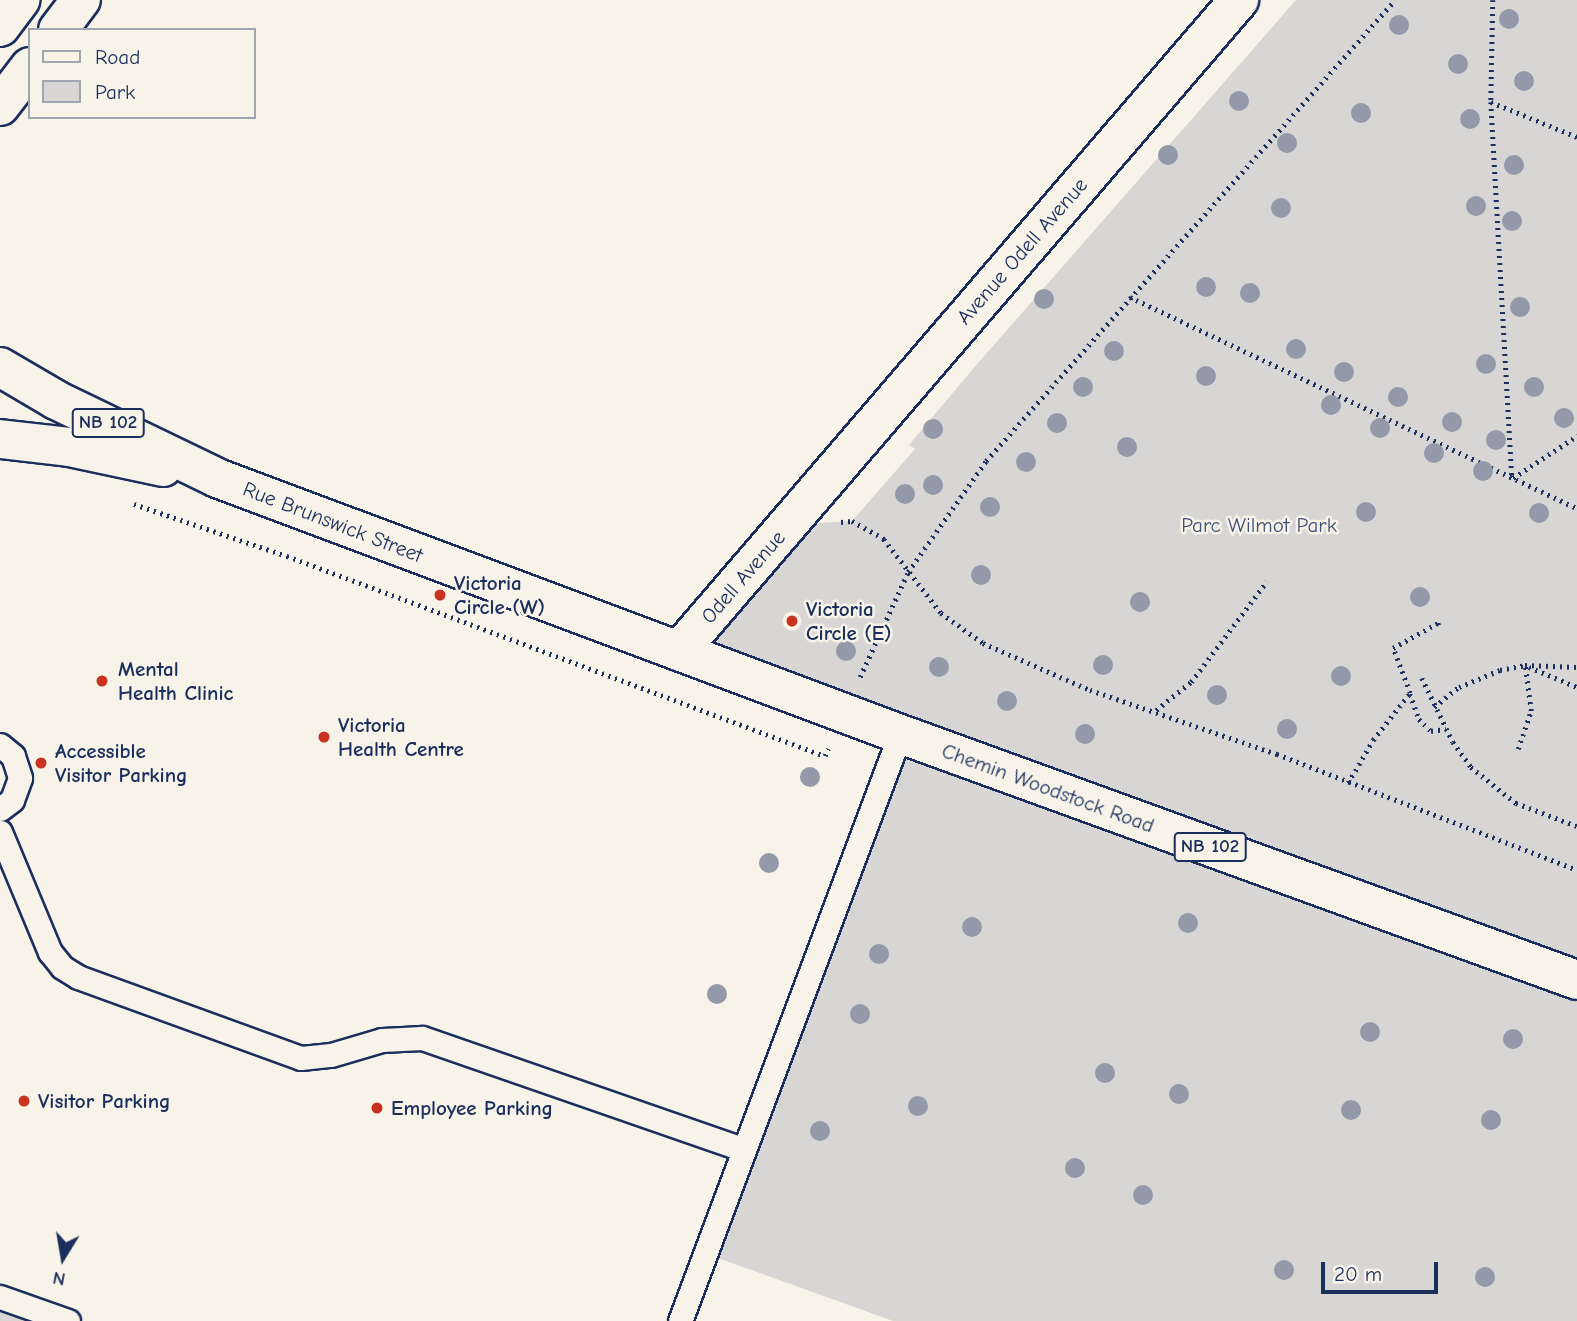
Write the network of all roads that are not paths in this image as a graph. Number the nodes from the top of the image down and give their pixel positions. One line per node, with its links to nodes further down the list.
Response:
1 (20, 0): 4 (main road)
2 (80, 0): 5 (main road)
3 (1238, 0): 11 (main road, Avenue Odell Avenue)
4 (0, 27)
5 (59, 28)
6 (28, 70): 7 (main road)
7 (0, 106)
8 (0, 367): 10 (main road, Rue Brunswick Street / NB 102)
9 (0, 439): 10 (main road, NB 102)
10 (217, 478): 12 (main road, Rue Brunswick Street / NB 102)
11 (797, 514): 12 (main road, Odell Avenue)
12 (679, 651): 13 (main road, Chemin Woodstock Road / NB 102)
13 (900, 734): 17 (main road, Chemin Woodstock Road / NB 102); 18 (lane)
14 (0, 745): 15 (lane)
15 (0, 809)
16 (0, 832): 18 (lane)
17 (1577, 979)
18 (743, 1149): 21 (lane)
19 (0, 1297): 20 (lane)
20 (68, 1321)
21 (680, 1321)

